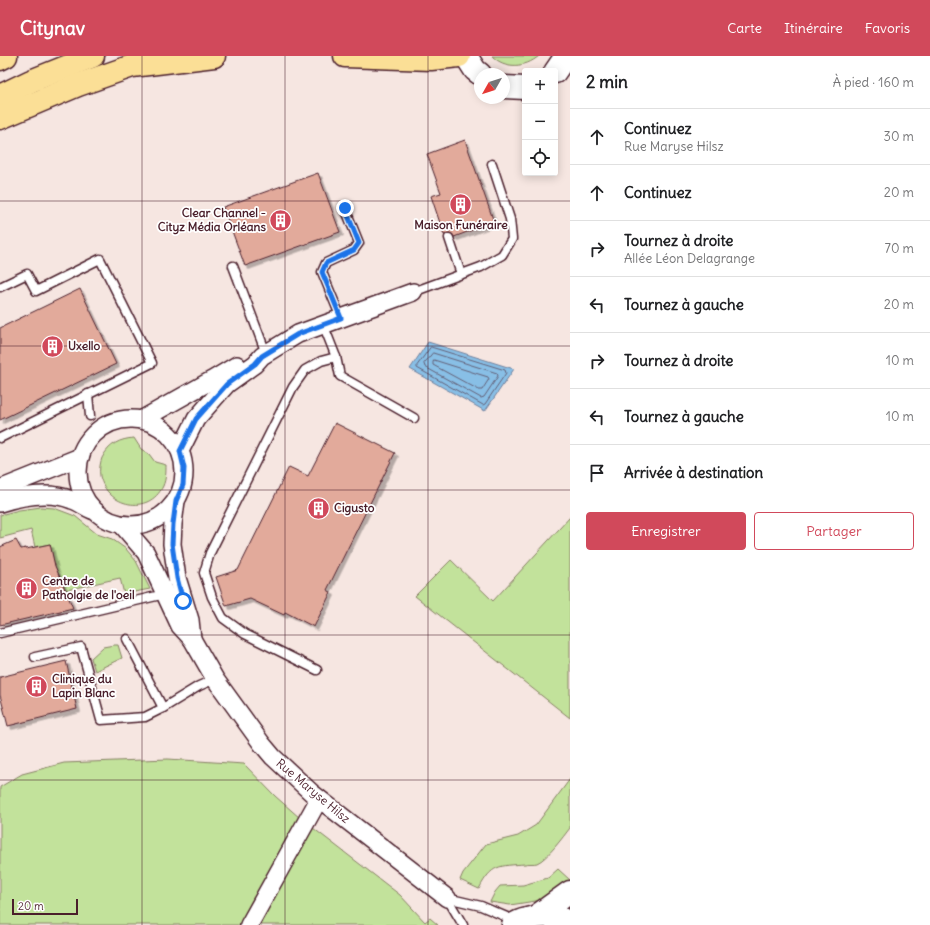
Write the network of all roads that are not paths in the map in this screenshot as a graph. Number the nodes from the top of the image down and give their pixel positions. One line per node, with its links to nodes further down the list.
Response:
1 (6, 56): 7 (main road)
2 (94, 56): 11 (main road)
3 (214, 56): 12 (main road)
4 (345, 56): 5 (main road)
5 (459, 56)
6 (466, 56): 8 (main road)
7 (0, 59)
8 (474, 68)
9 (510, 87): 10 (main road)
10 (522, 88)
11 (0, 96)
12 (0, 118)
13 (492, 164): 17 (lane)
14 (345, 208): 20 (lane)
15 (449, 238): 17 (lane)
16 (233, 266): 22 (lane)
17 (461, 274): 19 (lane)
18 (0, 287): 24 (lane)
19 (413, 292): 20 (street)
20 (341, 318): 21 (street)
21 (323, 324): 22 (street); 23 (lane)
22 (264, 354): 27 (street); 29 (street)
23 (336, 357): 26 (lane); 41 (lane)
24 (88, 394): 25 (lane); 28 (lane)
25 (90, 416)
26 (414, 418)
27 (141, 420): 29 (street); 30 (street)
28 (0, 438)
29 (180, 451): 32 (street)
30 (80, 457): 31 (street); 34 (street)
31 (0, 489)
32 (176, 501): 35 (street); 39 (street, Rue Maryse Hilsz)
33 (0, 503): 34 (street)
34 (96, 512): 35 (street)
35 (122, 525): 36 (street, Rue Maryse Hilsz)
36 (164, 594): 37 (lane); 39 (street, Rue Maryse Hilsz)
37 (0, 633)
38 (127, 639): 43 (lane)
39 (192, 639): 42 (street, Rue Maryse Hilsz)
40 (35, 657): 43 (lane)
41 (317, 670)
42 (215, 679): 43 (lane); 44 (street, Rue Maryse Hilsz)
43 (163, 708)
44 (319, 799): 46 (street, Rue Maryse Hilsz); 50 (street)
45 (570, 892): 47 (main road)
46 (447, 898): 49 (lane); 51 (lane)
47 (538, 915): 48 (main road); 49 (main road)
48 (570, 922)
49 (515, 923)
50 (249, 925)
51 (463, 925)

